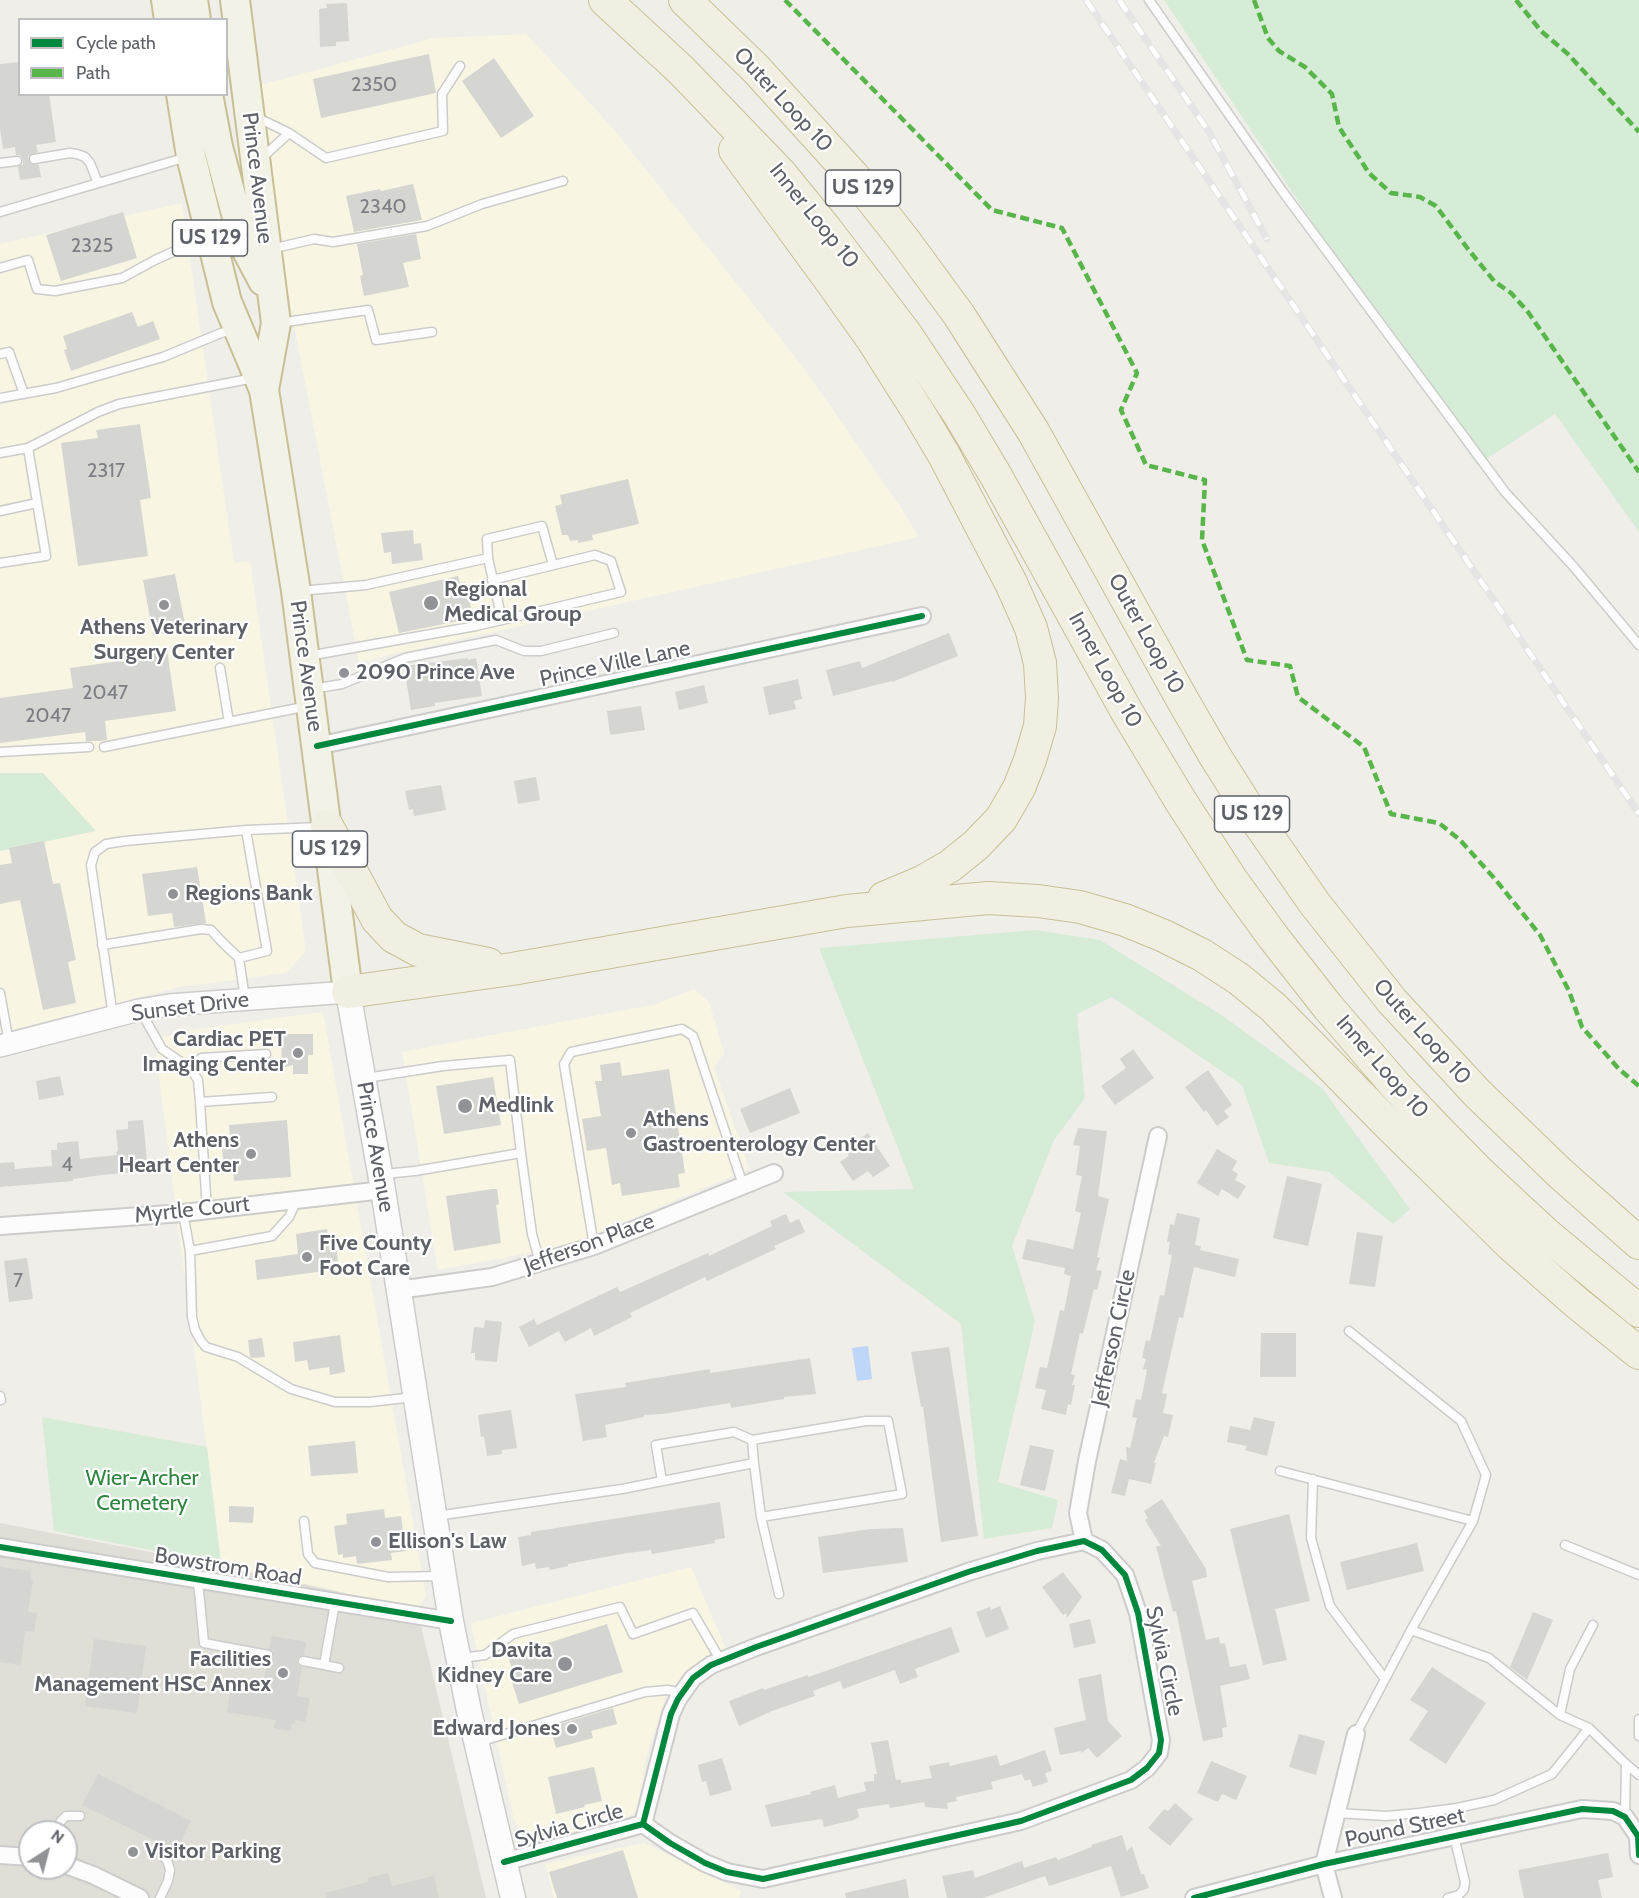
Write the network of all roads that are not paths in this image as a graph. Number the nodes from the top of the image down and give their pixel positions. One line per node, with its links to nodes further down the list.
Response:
1 (166, 0): 8 (highway)
2 (193, 0): 9 (highway)
3 (235, 0): 14 (highway, Prince Avenue)
4 (685, 0): 11 (highway, Outer Loop 10)
5 (700, 0): 11 (highway, US 129)
6 (1149, 0): 46 (lane)
7 (606, 1): 57 (highway); 86 (highway, Inner Loop 10)
8 (169, 18)
9 (196, 18)
10 (460, 66): 15 (lane)
11 (756, 69): 81 (highway, Outer Loop 10 / US 129)
12 (181, 96): 16 (highway, Prince Avenue / US 129)
13 (208, 96): 27 (highway)
14 (249, 114): 15 (lane); 20 (highway, Prince Avenue)
15 (289, 133): 20 (lane)
16 (191, 156): 22 (lane); 24 (highway, Prince Avenue / US 129)
17 (34, 159): 22 (lane)
18 (17, 161): 19 (lane)
19 (0, 163)
20 (255, 165): 25 (highway, Prince Avenue)
21 (563, 181): 25 (lane)
22 (98, 183): 23 (lane)
23 (0, 212)
24 (209, 236): 26 (lane); 28 (highway, Prince Avenue / US 129)
25 (266, 250): 27 (highway, Prince Avenue)
26 (0, 268)
27 (274, 311): 29 (lane); 31 (highway, Prince Avenue)
28 (237, 329): 31 (highway, Prince Avenue / US 129); 32 (lane)
29 (432, 332)
30 (0, 354): 32 (lane)
31 (261, 384): 34 (lane); 42 (highway, Prince Avenue / US 129)
32 (24, 394): 33 (lane)
33 (0, 398)
34 (28, 448): 35 (lane); 36 (lane)
35 (0, 453)
36 (38, 503): 37 (lane); 39 (lane)
37 (0, 511)
38 (488, 558): 40 (lane); 41 (lane); 42 (lane)
39 (0, 563)
40 (553, 565): 41 (lane); 44 (lane)
41 (492, 580): 44 (lane)
42 (296, 591): 47 (highway, Prince Avenue / US 129)
43 (922, 616): 51 (street, Prince Ville Lane)
44 (502, 620): 47 (lane)
45 (614, 633): 49 (lane)
46 (1639, 645)
47 (305, 656): 49 (highway, Prince Avenue / US 129)
48 (220, 668): 50 (lane)
49 (310, 698): 50 (lane); 51 (highway, Prince Avenue / US 129)
50 (229, 722): 53 (lane)
51 (317, 746): 55 (highway, Prince Avenue / US 129)
52 (89, 747): 54 (lane)
53 (104, 747)
54 (0, 752)
55 (327, 826): 56 (lane); 60 (highway); 61 (highway, Prince Avenue / US 129)
56 (246, 830): 58 (lane); 59 (lane)
57 (847, 911): 60 (highway); 88 (highway)
58 (102, 945): 59 (lane); 65 (lane)
59 (239, 958): 63 (lane)
60 (512, 969): 61 (highway)
61 (348, 992): 63 (street, Sunset Drive); 69 (main road, Prince Avenue)
62 (0, 993): 66 (lane)
63 (245, 999): 64 (street, Sunset Drive)
64 (140, 1010): 65 (street, Sunset Drive); 68 (lane)
65 (113, 1016): 66 (street, Sunset Drive)
66 (4, 1045)
67 (266, 1054): 68 (lane)
68 (191, 1070): 71 (lane)
69 (363, 1078): 73 (lane); 75 (main road, Prince Avenue)
70 (272, 1097): 71 (lane)
71 (200, 1102): 78 (lane)
72 (1158, 1136): 99 (street, Jefferson Circle)
73 (521, 1153): 75 (lane); 84 (lane)
74 (774, 1173): 76 (street, Jefferson Place)
75 (382, 1182): 77 (street, Myrtle Court); 85 (main road, Prince Avenue)
76 (743, 1185): 82 (street, Jefferson Place); 82 (lane)
77 (297, 1200): 78 (street, Myrtle Court); 83 (lane)
78 (207, 1210): 79 (street, Myrtle Court)
79 (183, 1212): 80 (street, Myrtle Court); 83 (lane)
80 (0, 1226)
81 (1639, 1243)
82 (594, 1246): 84 (street, Jefferson Place)
83 (190, 1251): 89 (lane)
84 (540, 1263): 85 (street, Jefferson Place)
85 (398, 1290): 89 (main road, Prince Avenue)
86 (1639, 1311)
87 (1349, 1331): 98 (lane)
88 (1639, 1353)
89 (415, 1396): 95 (main road, Prince Avenue)
90 (752, 1440): 91 (lane); 94 (lane); 96 (lane)
91 (754, 1463): 94 (lane); 96 (lane)
92 (1280, 1471): 93 (lane)
93 (1313, 1479): 98 (lane); 116 (lane)
94 (662, 1481): 95 (lane)
95 (434, 1517): 102 (main road, Prince Avenue)
96 (761, 1517): 105 (lane)
97 (303, 1521): 102 (lane)
98 (1473, 1521): 109 (lane)
99 (1084, 1541): 113 (street, Sylvia Circle); 130 (street, Sylvia Circle)
100 (1565, 1545): 103 (lane)
101 (0, 1547): 104 (street, Bowstrom Road)
102 (444, 1575): 107 (main road, Prince Avenue)
103 (1639, 1575)
104 (198, 1581): 106 (street, Bowstrom Road); 110 (lane)
105 (779, 1594)
106 (335, 1603): 107 (street, Bowstrom Road); 114 (lane)
107 (451, 1621): 111 (main road, Prince Avenue)
108 (1593, 1625): 118 (lane)
109 (1411, 1630): 116 (lane); 118 (lane)
110 (268, 1655)
111 (458, 1659): 113 (lane); 123 (main road, Prince Avenue)
112 (303, 1661): 114 (lane)
113 (721, 1661): 117 (street, Sylvia Circle)
114 (324, 1665): 115 (lane)
115 (339, 1668)
116 (1385, 1679): 121 (lane)
117 (683, 1693): 123 (lane); 130 (street, Sylvia Circle)
118 (1560, 1715): 120 (lane)
119 (1639, 1719): 122 (lane)
120 (1589, 1728): 124 (lane); 126 (lane)
121 (1356, 1734): 126 (street)
122 (1639, 1737)
123 (476, 1743): 136 (main road, Prince Avenue)
124 (1626, 1764): 125 (lane); 128 (lane)
125 (1639, 1775)
126 (1337, 1813): 137 (street)
127 (80, 1816): 129 (lane)
128 (1625, 1817): 131 (street, Pound Street); 133 (street)
129 (63, 1820)
130 (643, 1824): 136 (street, Sylvia Circle)
131 (1455, 1836): 137 (street, Pound Street); 144 (lane)
132 (0, 1855): 134 (street)
133 (1639, 1855)
134 (18, 1856)
135 (162, 1856): 140 (lane)
136 (504, 1863): 141 (main road, Prince Avenue)
137 (1324, 1864): 142 (street, Pound Street); 143 (street)
138 (78, 1869): 139 (street)
139 (140, 1898)
140 (160, 1898)
141 (513, 1898)
142 (1194, 1898)
143 (1333, 1898)
144 (1448, 1898)

